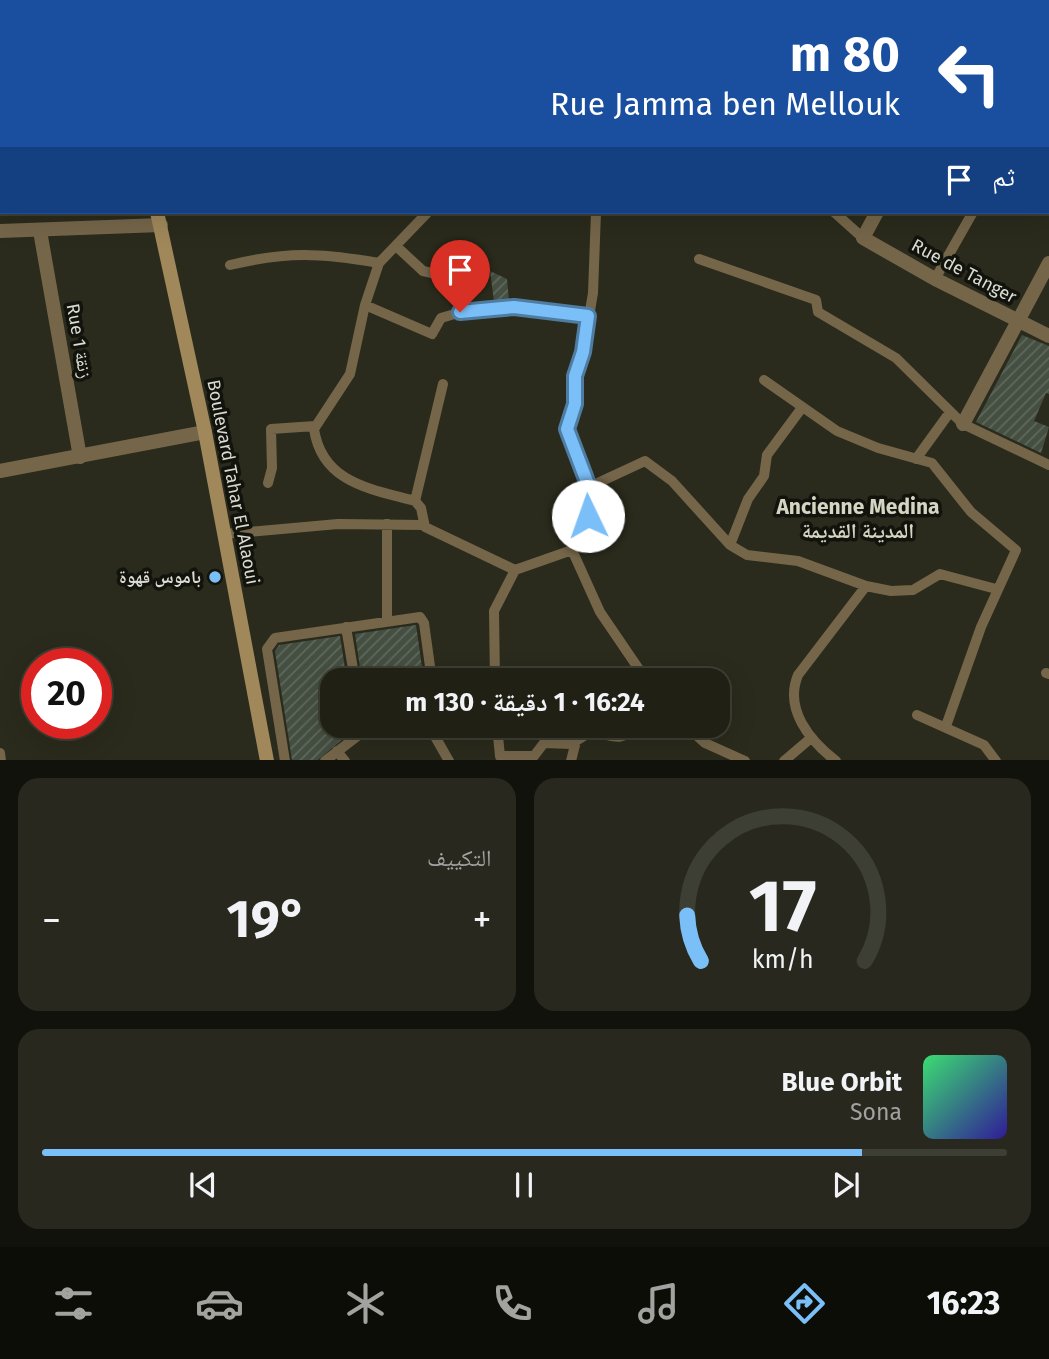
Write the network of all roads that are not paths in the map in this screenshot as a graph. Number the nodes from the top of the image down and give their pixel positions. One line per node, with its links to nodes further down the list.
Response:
1 (422, 214): 10 (lane)
2 (596, 214): 18 (lane)
3 (836, 214): 9 (lane)
4 (876, 214): 9 (street)
5 (972, 214): 15 (lane)
6 (159, 218): 8 (street); 27 (street, Boulevard Tahar El Alaoui)
7 (0, 231): 8 (street)
8 (40, 231): 28 (street, Rue 1 زنقة)
9 (863, 238): 15 (street, Rue de Tanger)
10 (396, 246): 12 (lane); 17 (lane)
11 (699, 259): 24 (lane)
12 (379, 263): 14 (lane); 16 (lane)
13 (1049, 263): 19 (street)
14 (230, 265)
15 (935, 279): 19 (street, Rue de Tanger)
16 (365, 306): 17 (lane); 26 (lane)
17 (460, 312): 18 (lane)
18 (588, 316): 33 (lane)
19 (1017, 322): 20 (street, Rue de Tanger); 25 (street)
20 (1049, 336)
21 (764, 380): 23 (lane)
22 (443, 384): 34 (lane)
23 (801, 409): 29 (lane); 38 (lane)
24 (950, 412): 25 (lane); 29 (lane)
25 (963, 424): 30 (lane)
26 (315, 426): 32 (lane); 34 (lane)
27 (205, 432): 28 (street); 37 (street, Boulevard Tahar El Alaoui)
28 (80, 457): 31 (street)
29 (916, 459): 42 (lane)
30 (1049, 465)
31 (0, 471)
32 (268, 483)
33 (589, 487): 38 (lane); 39 (lane)
34 (415, 501): 36 (lane)
35 (387, 524): 36 (lane); 37 (lane); 43 (lane)
36 (423, 525): 40 (lane)
37 (225, 534): 59 (street, Boulevard Tahar El Alaoui)
38 (730, 545): 41 (lane)
39 (572, 550): 40 (lane); 48 (lane)
40 (515, 570): 47 (lane)
41 (866, 586): 42 (lane); 56 (lane)
42 (996, 589): 50 (lane)
43 (387, 621): 44 (lane); 46 (lane)
44 (346, 627): 45 (lane); 60 (lane)
45 (353, 668)
46 (430, 668)
47 (495, 668)
48 (637, 668)
49 (917, 715): 50 (lane)
50 (946, 726): 68 (lane)
51 (352, 738): 58 (lane)
52 (436, 738): 63 (lane)
53 (497, 738): 57 (lane)
54 (581, 738): 57 (lane)
55 (699, 738): 65 (lane)
56 (811, 738): 66 (lane); 67 (lane)
57 (576, 741): 64 (lane)
58 (337, 751): 61 (lane); 62 (lane)
59 (267, 760)
60 (285, 760)
61 (326, 760)
62 (344, 760)
63 (448, 760)
64 (571, 760)
65 (743, 760)
66 (785, 760)
67 (834, 760)
68 (995, 760)

